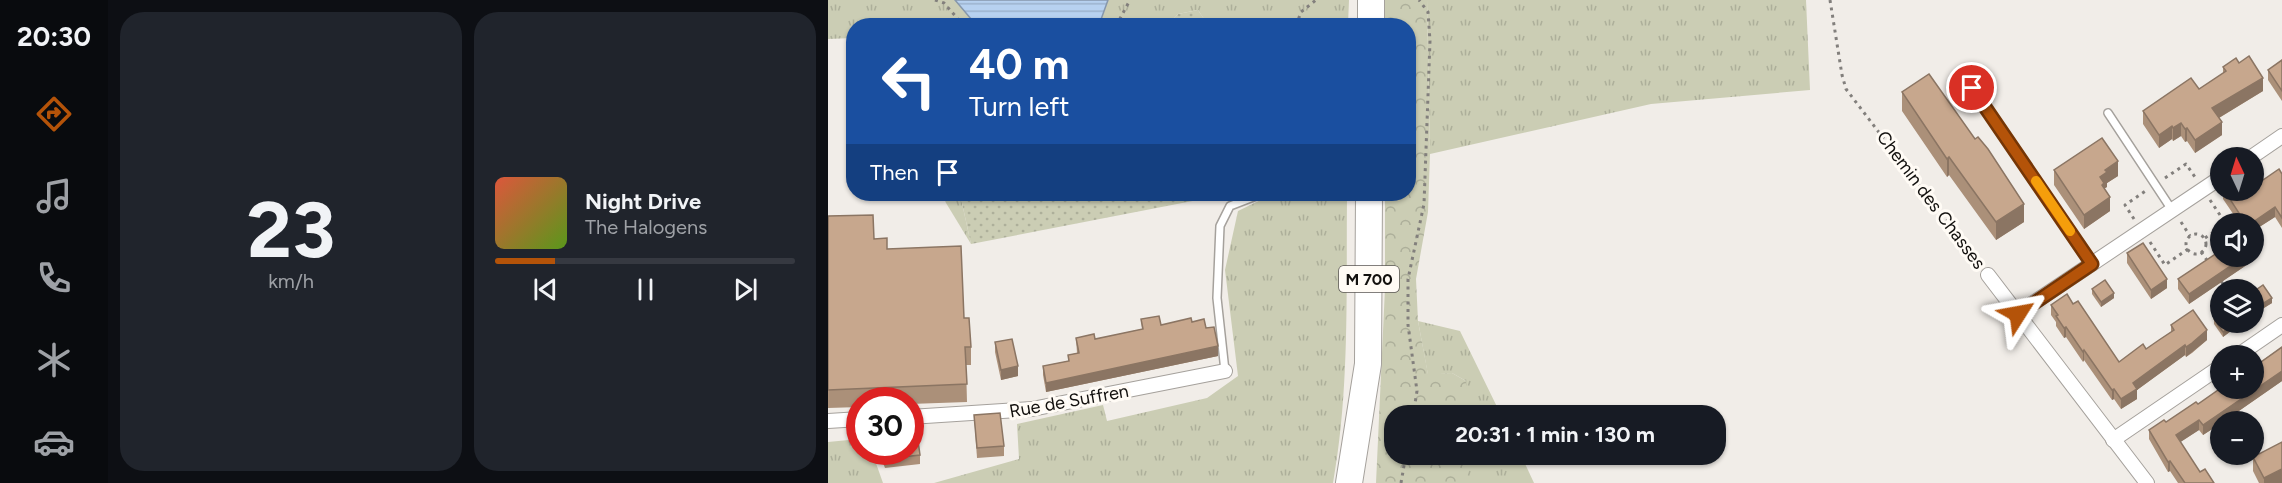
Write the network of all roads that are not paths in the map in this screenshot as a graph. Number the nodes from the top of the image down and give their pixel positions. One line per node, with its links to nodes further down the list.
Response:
1 (1972, 88): 9 (lane)
2 (2108, 113): 8 (lane)
3 (2281, 139): 4 (street)
4 (2264, 149)
5 (2210, 185): 8 (street)
6 (1243, 201): 15 (lane)
7 (1369, 201): 14 (highway, M 700)
8 (2172, 210): 9 (street)
9 (2092, 264): 11 (street)
10 (1988, 275): 11 (street, Chemin des Chasses)
11 (2018, 314): 20 (street, Chemin des Chasses)
12 (2282, 325): 13 (street)
13 (2253, 345)
14 (1368, 364): 21 (highway, M 700); 22 (highway, M 700)
15 (1225, 371): 17 (street, Rue de Suffren)
16 (2210, 374): 20 (street)
17 (924, 416)
18 (846, 420): 19 (street)
19 (828, 421)
20 (2112, 440): 23 (street, Chemin des Chasses)
21 (1349, 483)
22 (1363, 483)
23 (2147, 483)

